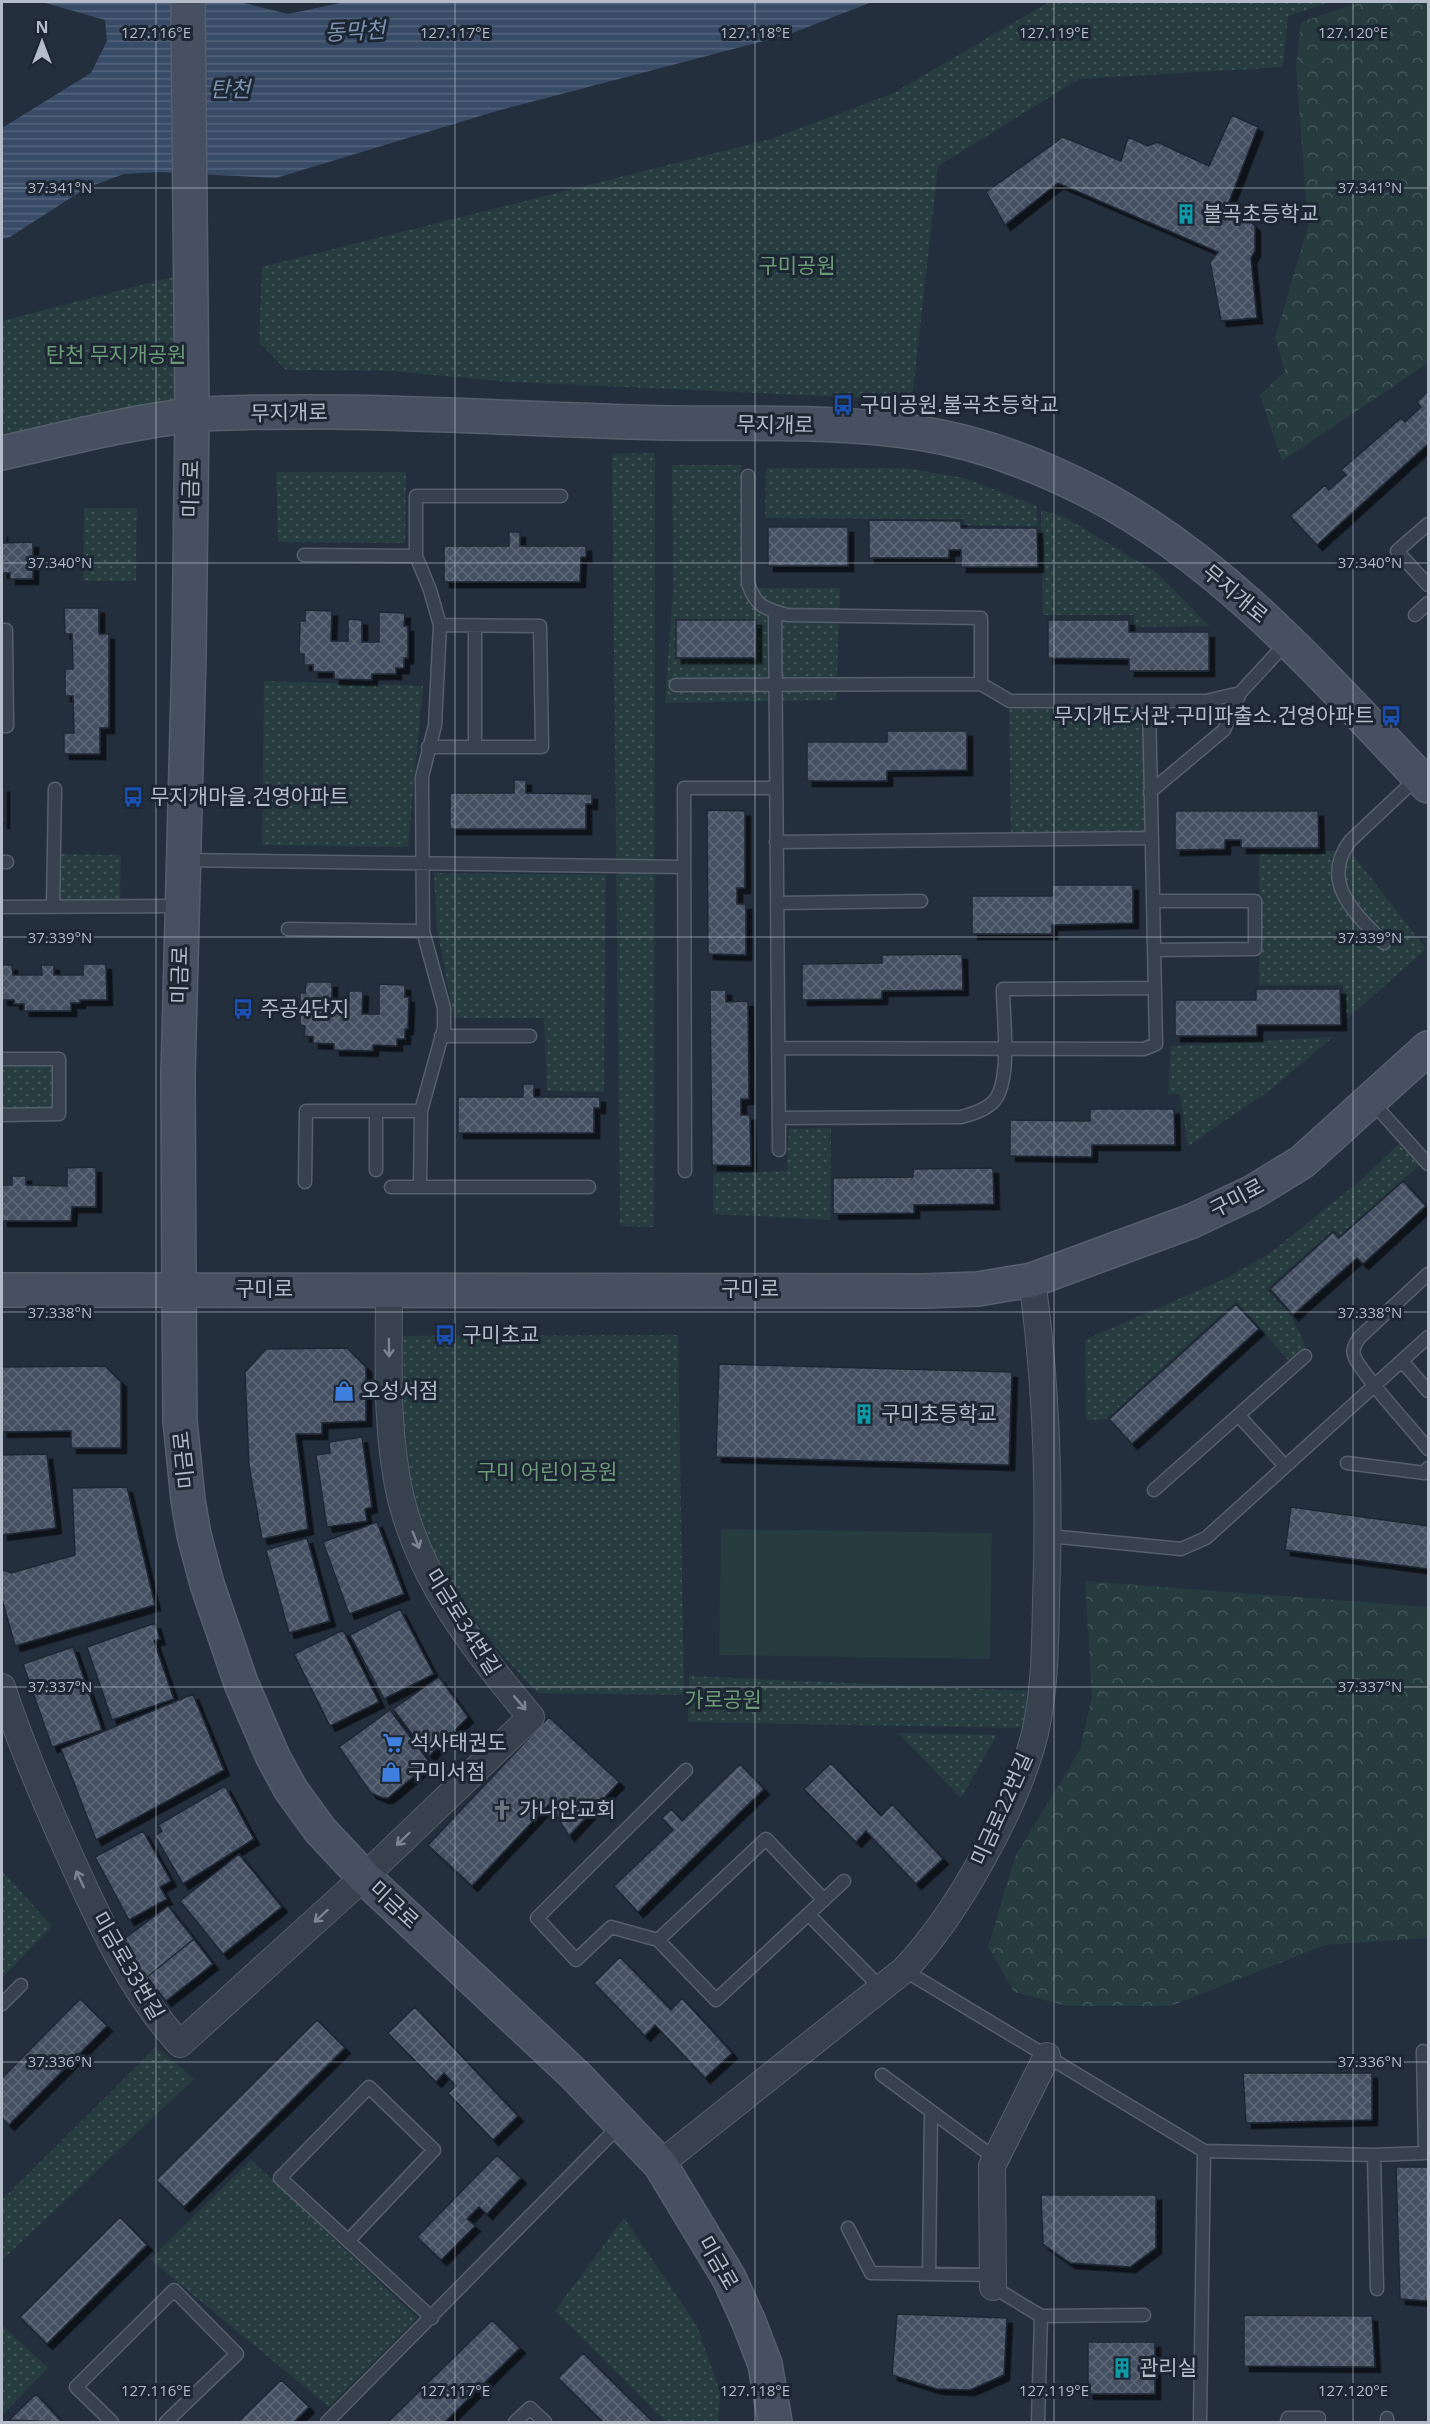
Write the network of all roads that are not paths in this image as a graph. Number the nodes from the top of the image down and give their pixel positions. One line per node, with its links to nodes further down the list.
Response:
1 (188, 2): 2 (street, 미금로)
2 (192, 415): 3 (street, 무지개로); 16 (street, 무지개로); 31 (street, 미금로)
3 (2, 453)
4 (748, 476): 11 (lane)
5 (561, 496): 8 (lane)
6 (1428, 524): 9 (lane)
7 (304, 555): 8 (lane)
8 (416, 556): 13 (lane)
9 (1428, 585)
10 (1428, 603): 12 (lane)
11 (775, 612): 17 (lane); 19 (lane)
12 (1415, 615)
13 (440, 625): 14 (lane); 23 (lane)
14 (475, 626): 24 (lane); 24 (lane)
15 (2, 630): 22 (lane)
16 (1288, 641): 20 (lane); 25 (street, 무지개로)
17 (981, 684): 19 (lane); 21 (lane)
18 (676, 685): 19 (lane)
19 (775, 685): 26 (lane)
20 (1240, 693): 21 (lane); 28 (lane)
21 (1149, 701): 28 (lane)
22 (2, 726)
23 (428, 747): 24 (lane); 32 (lane)
24 (475, 747)
25 (1424, 781): 42 (lane)
26 (775, 788): 30 (lane); 33 (lane)
27 (55, 789): 39 (lane)
28 (1150, 792): 29 (lane)
29 (1152, 838): 30 (lane); 35 (lane)
30 (776, 842): 36 (lane)
31 (183, 860): 32 (lane); 37 (street, 미금로)
32 (422, 864): 33 (lane); 41 (lane)
33 (684, 867): 59 (lane)
34 (921, 901): 36 (lane)
35 (1153, 901): 43 (lane); 43 (lane)
36 (777, 903): 47 (lane)
37 (181, 906): 39 (lane); 66 (street, 미금로)
38 (2, 907): 39 (lane)
39 (53, 907)
40 (288, 929): 41 (lane)
41 (423, 931): 45 (lane)
42 (1384, 943)
43 (1154, 950): 44 (lane)
44 (1155, 988): 49 (lane); 49 (lane)
45 (441, 1036): 46 (lane); 53 (lane)
46 (530, 1036)
47 (778, 1048): 49 (lane); 55 (lane)
48 (1428, 1048): 51 (street, 구미로)
49 (1004, 1049): 55 (lane)
50 (2, 1059): 54 (lane)
51 (1371, 1101): 57 (lane); 65 (street, 구미로)
52 (376, 1111): 53 (lane); 58 (lane); 60 (lane)
53 (421, 1111): 62 (lane)
54 (2, 1115)
55 (779, 1118): 56 (lane)
56 (779, 1150)
57 (1428, 1164)
58 (376, 1170)
59 (685, 1171)
60 (305, 1182)
61 (391, 1187): 62 (lane)
62 (420, 1187): 63 (lane)
63 (589, 1187)
64 (1428, 1274): 72 (lane)
65 (1032, 1280): 67 (street, 구미로); 80 (street, 미금로22번길)
66 (179, 1289): 67 (street, 구미로); 68 (street, 구미로); 83 (street, 미금로)
67 (389, 1289): 83 (street, 미금로34번길, one-way to 83)
68 (2, 1290)
69 (1428, 1337): 71 (lane)
70 (1305, 1356): 74 (lane)
71 (1402, 1361): 72 (lane); 73 (lane)
72 (1375, 1385): 75 (lane); 77 (lane)
73 (1428, 1391)
74 (1239, 1416): 77 (lane); 79 (lane)
75 (1428, 1449)
76 (1347, 1463): 78 (lane)
77 (1286, 1466): 80 (lane)
78 (1428, 1468)
79 (1154, 1490)
80 (1049, 1536): 88 (street, 미금로22번길)
81 (2, 1687): 83 (street, 미금로33번길, one-way to 81)
82 (686, 1770): 87 (lane)
83 (364, 1877): 96 (street, 미금로)
84 (844, 1881): 85 (lane)
85 (824, 1900): 86 (lane); 87 (lane)
86 (809, 1915): 87 (lane); 90 (lane)
87 (658, 1940)
88 (904, 1970): 90 (street, 미금로22번길); 93 (lane)
89 (21, 1985): 91 (lane)
90 (881, 1988): 100 (street, 미금로22번길)
91 (2, 2004)
92 (1424, 2051): 98 (lane)
93 (1047, 2056): 97 (lane); 99 (street)
94 (882, 2076): 95 (lane)
95 (931, 2111): 99 (lane); 103 (lane)
96 (622, 2123): 100 (street, 미금로); 108 (lane)
97 (1204, 2151): 98 (lane); 117 (lane)
98 (1374, 2155): 105 (lane)
99 (996, 2159): 104 (street)
100 (660, 2164): 115 (street, 미금로)
101 (848, 2228): 103 (lane)
102 (349, 2240): 102 (lane); 108 (lane)
103 (929, 2274): 104 (lane)
104 (993, 2281): 107 (lane)
105 (1377, 2289)
106 (1144, 2315): 107 (lane)
107 (1041, 2316): 116 (lane)
108 (432, 2318): 112 (lane)
109 (1319, 2418): 118 (lane)
110 (112, 2422): 111 (lane)
111 (166, 2422)
112 (327, 2422)
113 (515, 2422): 114 (lane)
114 (545, 2422)
115 (775, 2422)
116 (1038, 2422)
117 (1200, 2422)
118 (1287, 2422)

